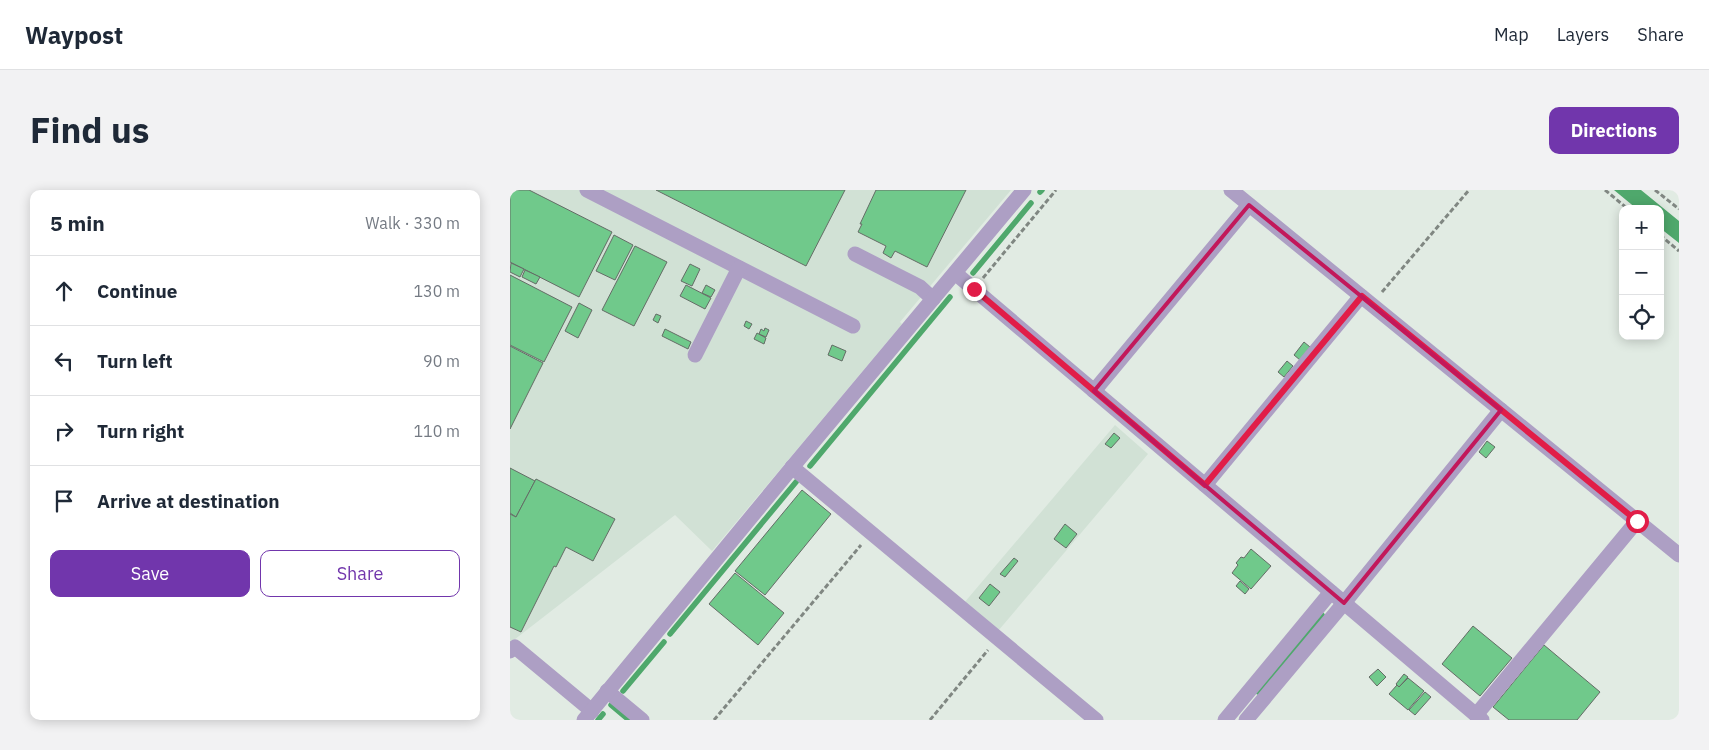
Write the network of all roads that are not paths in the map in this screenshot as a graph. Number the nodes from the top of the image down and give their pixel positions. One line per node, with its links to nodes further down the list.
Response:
1 (587, 190): 6 (street)
2 (1024, 190): 7 (street)
3 (1231, 190): 4 (street)
4 (1249, 205): 9 (street); 12 (street)
5 (855, 254): 8 (street)
6 (739, 268): 10 (street); 11 (street)
7 (954, 273): 8 (street); 12 (street)
8 (933, 299): 14 (street)
9 (1366, 300): 13 (street); 15 (street)
10 (853, 326)
11 (695, 355)
12 (1094, 391): 15 (street)
13 (1501, 410): 16 (street); 19 (street)
14 (792, 467): 21 (street); 25 (street)
15 (1205, 485): 18 (street)
16 (1637, 521): 17 (street); 23 (street)
17 (1679, 555)
18 (1332, 592): 19 (street); 26 (street)
19 (1344, 603): 23 (street); 27 (street)
20 (510, 651): 22 (street)
21 (608, 691): 22 (street); 24 (street)
22 (588, 715)
23 (1479, 718)
24 (642, 720)
25 (1096, 720)
26 (1225, 720)
27 (1246, 720)

